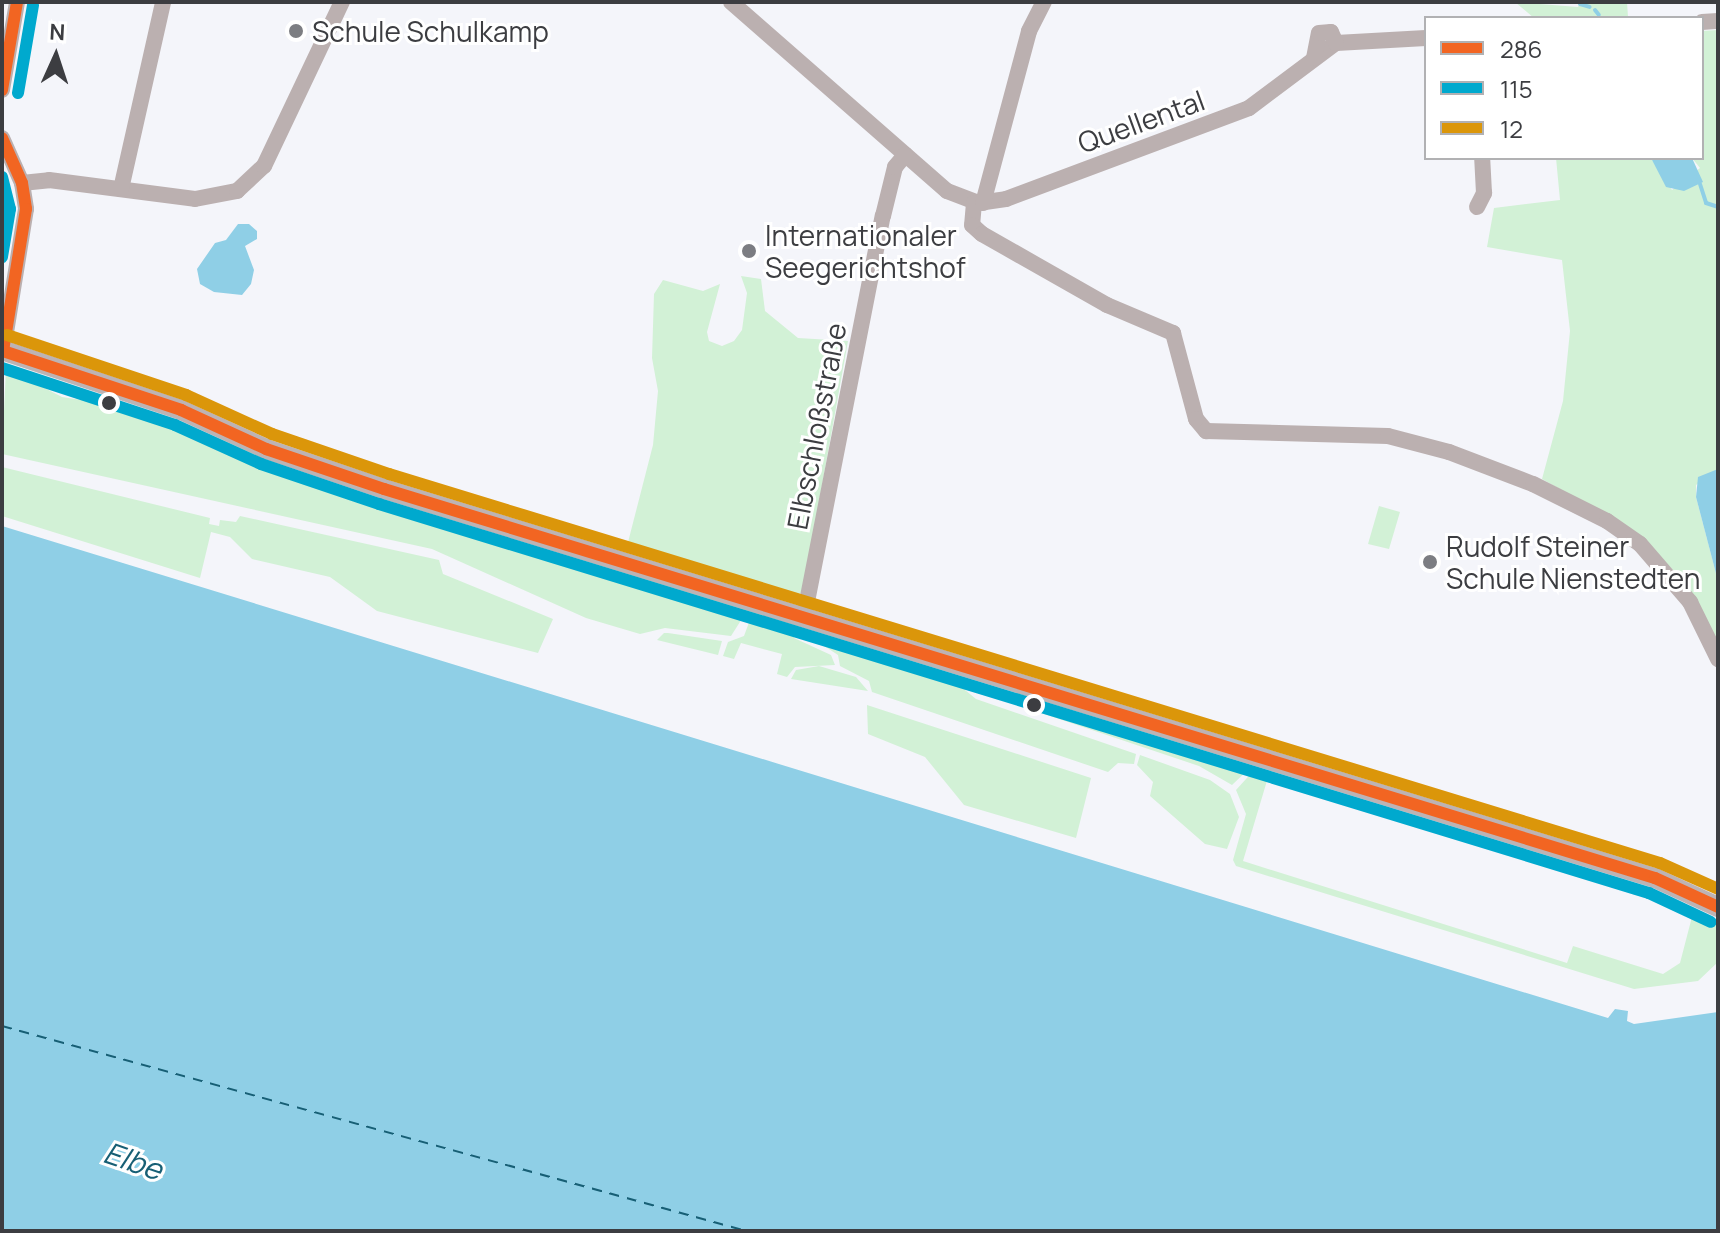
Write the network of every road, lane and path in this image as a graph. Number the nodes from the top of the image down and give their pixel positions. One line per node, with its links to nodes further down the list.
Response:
1 (17, 2): 7 (street)
2 (163, 2): 12 (street)
3 (342, 2): 12 (street)
4 (731, 2): 9 (street)
5 (1044, 2): 13 (street)
6 (1424, 38): 13 (street, Quellental)
7 (2, 90)
8 (2, 138): 11 (street)
9 (905, 155): 13 (street); 16 (street, Elbschloßstraße)
10 (1482, 160): 14 (street)
11 (22, 183): 12 (street); 15 (street)
12 (121, 189)
13 (978, 203): 17 (street)
14 (1477, 207)
15 (2, 350): 16 (main road)
16 (804, 617): 18 (main road)
17 (1718, 659)
18 (1717, 904)

